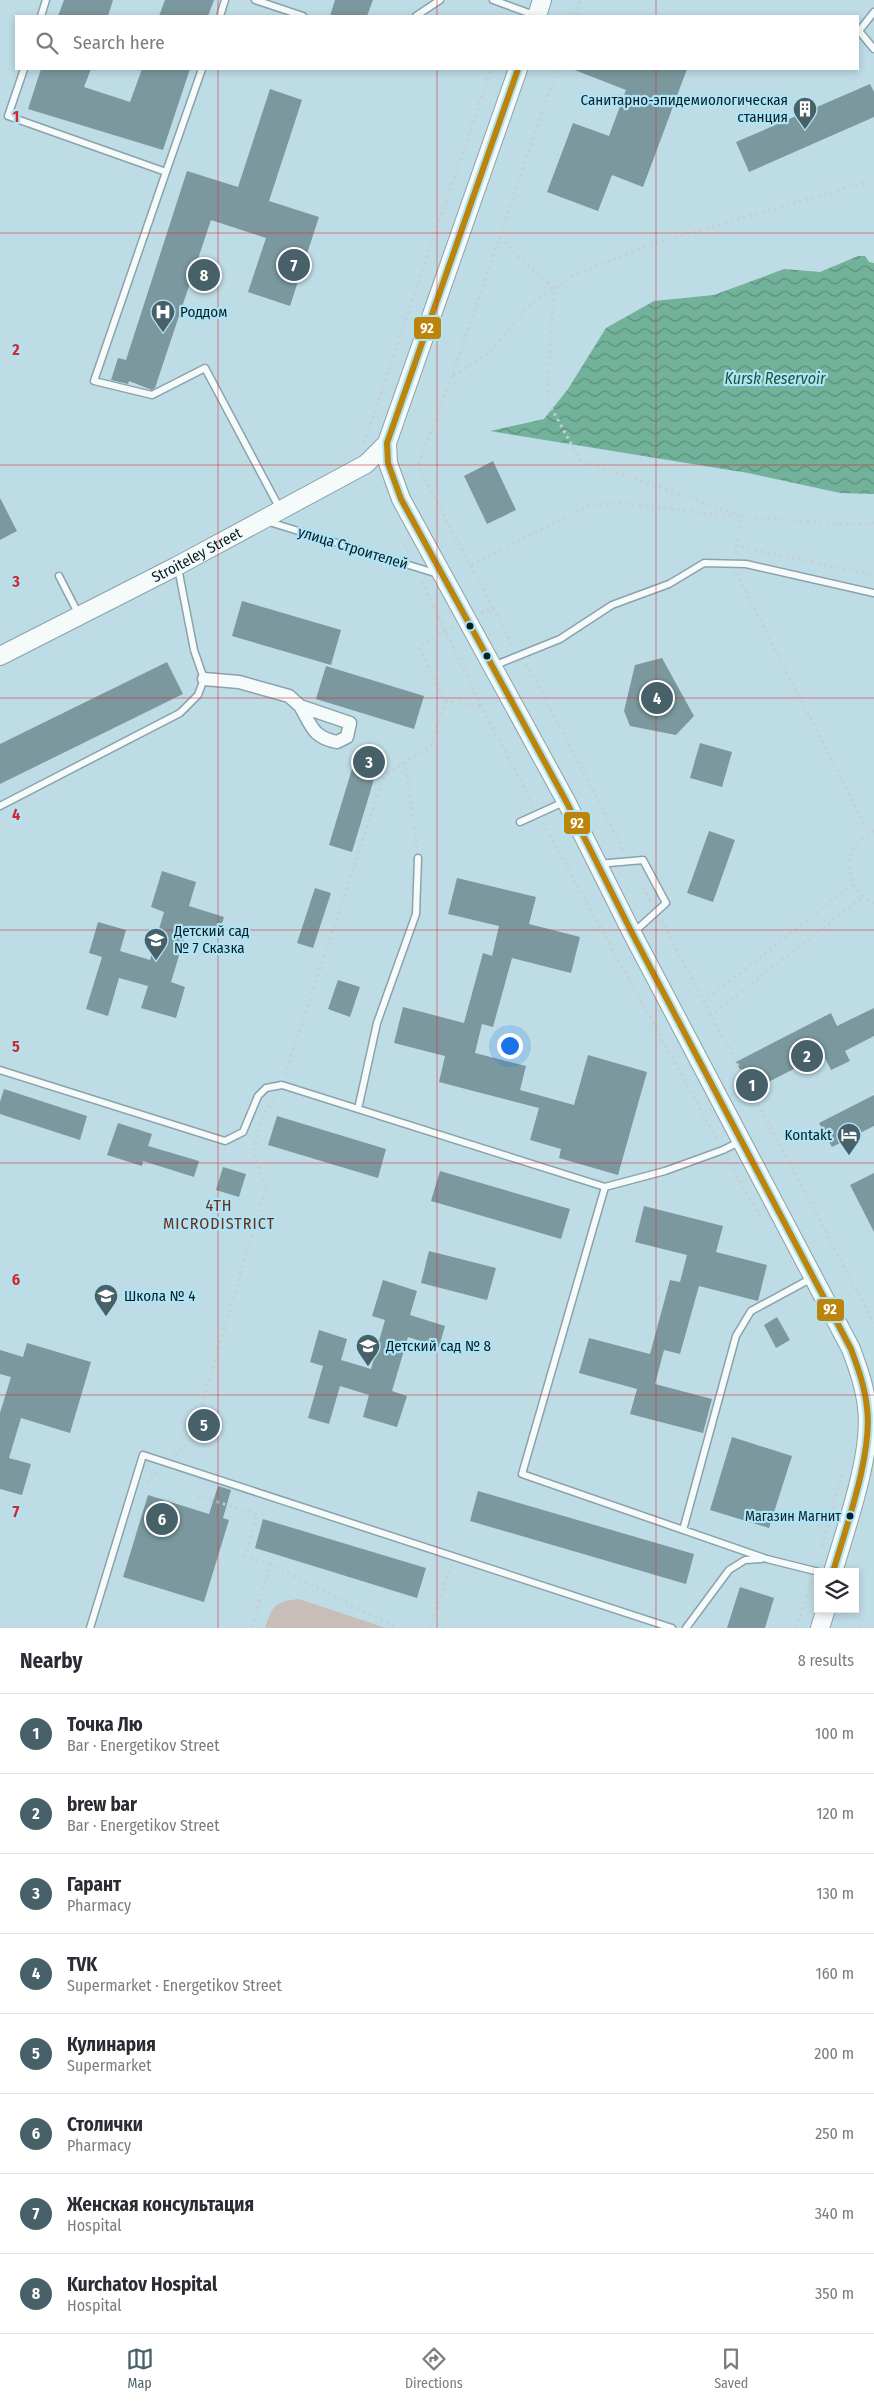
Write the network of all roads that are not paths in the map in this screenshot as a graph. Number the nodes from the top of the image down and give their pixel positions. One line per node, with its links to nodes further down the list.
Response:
1 (46, 0): 8 (lane)
2 (225, 0): 9 (lane)
3 (255, 0): 10 (lane)
4 (440, 0): 11 (lane)
5 (494, 0): 12 (lane)
6 (542, 0): 13 (main road)
7 (874, 12): 14 (lane)
8 (41, 15)
9 (220, 15)
10 (300, 15)
11 (418, 15)
12 (534, 15)
13 (537, 15)
14 (874, 50)
15 (24, 70): 18 (lane)
16 (202, 70): 18 (lane)
17 (518, 70): 19 (main road)
18 (166, 172): 20 (lane)
19 (387, 443): 20 (main road, Stroiteley Street); 24 (main road)
20 (281, 510): 21 (main road, Stroiteley Street)
21 (262, 520): 22 (main road, Stroiteley Street); 24 (lane, улица Строителей)
22 (178, 566): 26 (main road, Stroiteley Street); 29 (lane)
23 (59, 576): 26 (lane)
24 (444, 576): 28 (main road)
25 (874, 593): 28 (lane)
26 (80, 616): 27 (main road, Stroiteley Street)
27 (0, 656)
28 (492, 666): 31 (main road)
29 (204, 679): 30 (street); 32 (lane)
30 (300, 706)
31 (566, 801): 33 (lane); 35 (main road)
32 (0, 806)
33 (520, 822)
34 (418, 858): 38 (lane)
35 (597, 864): 36 (main road); 36 (lane)
36 (632, 933): 39 (main road)
37 (0, 1070): 38 (lane)
38 (358, 1109): 40 (lane)
39 (742, 1140): 40 (lane); 41 (main road)
40 (605, 1187): 42 (lane)
41 (814, 1277): 42 (lane); 44 (main road)
42 (682, 1530): 43 (lane)
43 (767, 1559): 45 (lane); 49 (lane)
44 (834, 1568)
45 (814, 1571)
46 (825, 1613): 50 (main road)
47 (90, 1628): 48 (lane)
48 (672, 1628)
49 (686, 1628)
50 (820, 1628)

